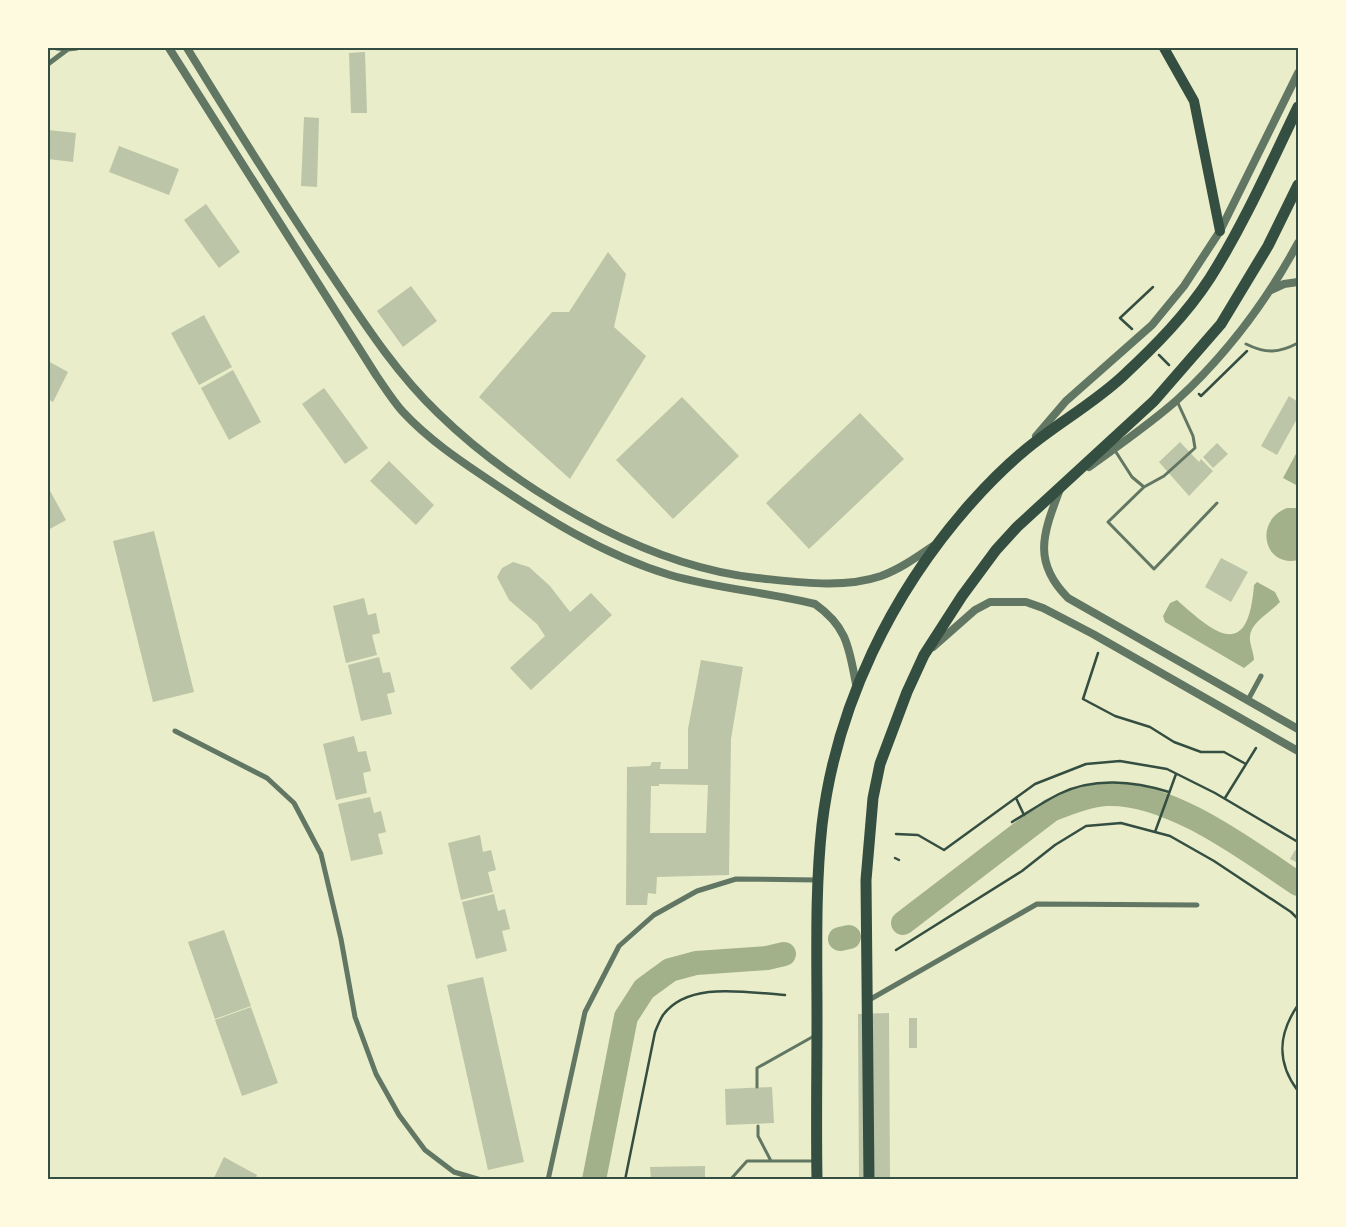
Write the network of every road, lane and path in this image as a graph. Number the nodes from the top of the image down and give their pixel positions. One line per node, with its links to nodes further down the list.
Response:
1 (57, 48): 6 (street)
2 (77, 48): 6 (street)
3 (169, 48): 31 (street)
4 (187, 48): 27 (street)
5 (1164, 48): 11 (main road)
6 (68, 50): 7 (street)
7 (48, 64)
8 (1298, 74): 11 (street)
9 (1298, 107): 23 (highway)
10 (1298, 184): 25 (highway)
11 (1220, 231): 23 (street)
12 (1298, 243): 15 (street)
13 (1298, 282): 15 (street)
14 (1153, 286): 16 (path)
15 (1269, 291): 21 (street)
16 (1120, 318)
17 (1298, 343): 18 (lane)
18 (1246, 344)
19 (1248, 350): 20 (path)
20 (1201, 396)
21 (1177, 400): 22 (street); 24 (lane)
22 (1114, 449): 24 (lane); 25 (street)
23 (1025, 450): 27 (highway)
24 (1144, 487): 26 (lane)
25 (1061, 488): 29 (highway); 32 (street)
26 (1217, 503)
27 (939, 542): 31 (highway)
28 (1098, 652): 37 (path)
29 (924, 656): 36 (street); 54 (highway)
30 (1261, 676): 32 (street)
31 (857, 690): 49 (highway)
32 (1248, 700): 33 (street)
33 (1298, 729)
34 (175, 731): 62 (street)
35 (1256, 748): 37 (path)
36 (1298, 751)
37 (1246, 764): 41 (path)
38 (1176, 774): 39 (path); 41 (path); 45 (path)
39 (1169, 792): 42 (path); 44 (path)
40 (1016, 798): 42 (path)
41 (1225, 799): 46 (path)
42 (1024, 815): 43 (path)
43 (1012, 822)
44 (1154, 832): 51 (path); 52 (path)
45 (896, 834)
46 (1298, 842)
47 (895, 858): 48 (path)
48 (899, 860)
49 (819, 880): 56 (highway); 63 (street)
50 (1197, 904): 54 (street)
51 (1298, 919)
52 (896, 950)
53 (785, 995): 64 (path)
54 (866, 1001): 67 (highway)
55 (1298, 1005): 58 (path)
56 (817, 1034): 57 (lane); 61 (highway)
57 (757, 1086)
58 (1298, 1091)
59 (758, 1126): 60 (lane)
60 (771, 1161): 61 (lane); 65 (lane)
61 (816, 1161): 66 (highway)
62 (481, 1180)
63 (548, 1180)
64 (625, 1180)
65 (730, 1180)
66 (817, 1180)
67 (869, 1180)

